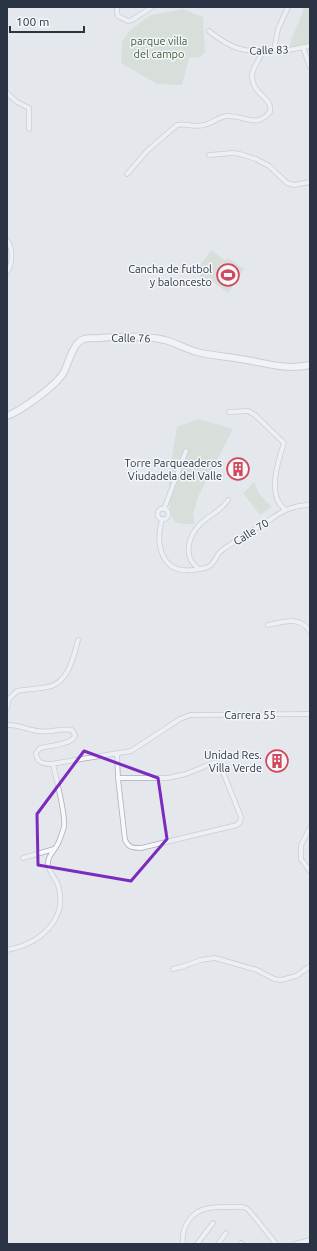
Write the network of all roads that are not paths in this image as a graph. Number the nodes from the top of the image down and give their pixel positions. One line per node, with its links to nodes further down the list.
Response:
1 (117, 7): 2 (street)
2 (152, 7)
3 (288, 7): 7 (street)
4 (209, 30): 8 (street, Calle 83)
5 (310, 46): 6 (street, Calle 83)
6 (303, 47): 7 (street, Calle 83); 9 (street)
7 (274, 50): 8 (street, Calle 83)
8 (262, 52): 13 (street)
9 (310, 67)
10 (7, 93): 11 (street)
11 (29, 130)
12 (209, 155): 14 (street)
13 (127, 174)
14 (310, 182)
15 (7, 240): 16 (street)
16 (7, 272)
17 (310, 366): 19 (street, Calle 76)
18 (230, 412): 24 (street)
19 (7, 416)
20 (186, 451): 23 (street)
21 (228, 500): 26 (street)
22 (310, 505): 24 (street, Calle 70)
23 (164, 509): 25 (street); 25 (street)
24 (286, 510): 26 (street, Calle 70)
25 (162, 519): 26 (street)
26 (200, 569)
27 (268, 625): 28 (street)
28 (310, 632)
29 (78, 640): 30 (street)
30 (7, 708)
31 (310, 714): 33 (street, Carrera 55)
32 (7, 725): 34 (street)
33 (117, 754): 34 (street); 35 (street)
34 (53, 764): 37 (street)
35 (118, 778): 35 (street)
36 (310, 828): 39 (street)
37 (54, 849): 38 (street); 40 (street)
38 (23, 858)
39 (310, 871)
40 (7, 950)
41 (310, 966): 42 (street)
42 (172, 969)
43 (213, 1223): 47 (street)
44 (226, 1233): 48 (street)
45 (310, 1241): 50 (street)
46 (183, 1244): 49 (street)
47 (197, 1244)
48 (218, 1244)
49 (276, 1244)
50 (295, 1244)

